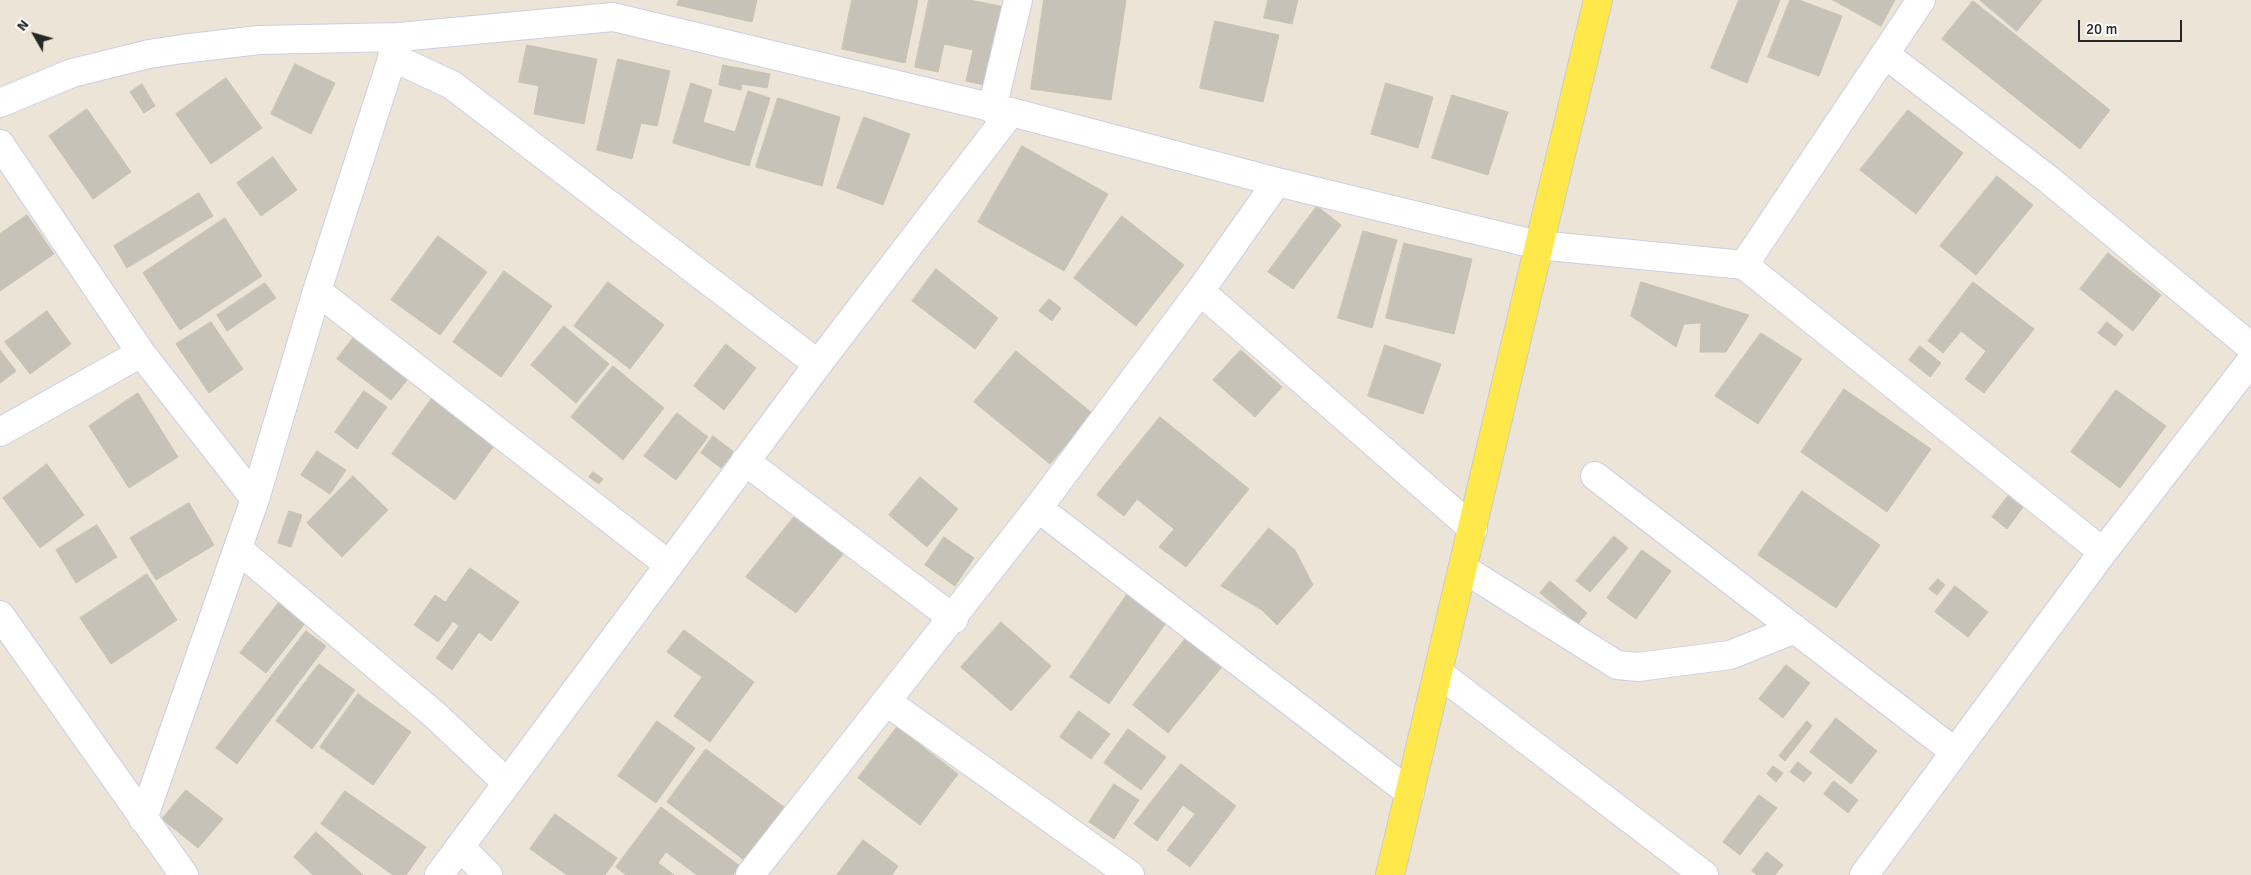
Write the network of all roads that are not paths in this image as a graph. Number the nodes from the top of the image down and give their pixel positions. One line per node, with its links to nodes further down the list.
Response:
1 (1018, 0): 8 (street)
2 (1598, 0): 11 (main road)
3 (1921, 0): 6 (street)
4 (616, 8): 5 (street); 8 (street)
5 (396, 47): 7 (street); 13 (street); 18 (street)
6 (1886, 55): 12 (street); 15 (street)
7 (0, 103)
8 (1001, 110): 10 (street); 18 (street)
9 (0, 144): 16 (street)
10 (1277, 182): 11 (street); 14 (street)
11 (1538, 245): 12 (street); 24 (main road)
12 (1744, 265): 26 (street)
13 (316, 291): 22 (street); 27 (street)
14 (1200, 291): 23 (street); 24 (street)
15 (2251, 347)
16 (141, 353): 19 (street); 22 (street)
17 (2251, 361): 26 (street)
18 (818, 364): 20 (street)
19 (0, 432)
20 (745, 461): 27 (street); 30 (street)
21 (1595, 476): 31 (street)
22 (255, 499): 25 (street)
23 (1038, 508): 30 (street); 36 (street)
24 (1473, 529): 28 (main road)
25 (238, 549): 35 (street); 37 (street)
26 (2103, 552): 34 (street)
27 (669, 565): 35 (street)
28 (1464, 569): 31 (street); 32 (main road)
29 (0, 615): 37 (street)
30 (954, 618): 33 (street)
31 (1795, 629): 34 (street)
32 (1440, 674): 36 (main road); 45 (street)
33 (887, 702): 42 (street); 43 (street)
34 (1955, 752): 46 (street)
35 (506, 782): 38 (street)
36 (1410, 793): 44 (main road)
37 (143, 819): 39 (street)
38 (460, 847): 40 (street); 41 (street)
39 (184, 875)
40 (439, 875)
41 (488, 875)
42 (750, 875)
43 (1130, 875)
44 (1390, 875)
45 (1704, 875)
46 (1864, 875)

